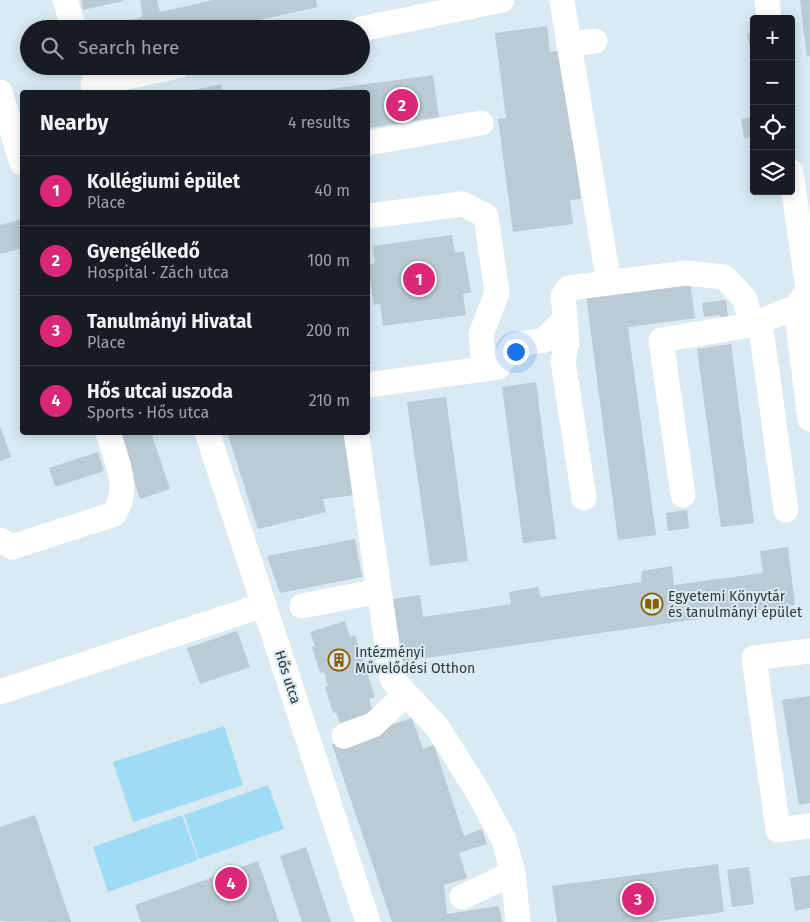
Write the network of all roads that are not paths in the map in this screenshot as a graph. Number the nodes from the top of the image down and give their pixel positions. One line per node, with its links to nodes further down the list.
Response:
1 (65, 0): 6 (street)
2 (562, 0): 9 (street)
3 (767, 0): 5 (street)
4 (489, 1): 7 (street)
5 (769, 15)
6 (71, 20)
7 (370, 27)
8 (595, 41): 9 (street)
9 (569, 44): 18 (street)
10 (126, 75): 11 (street)
11 (92, 81)
12 (0, 92): 15 (street)
13 (481, 123): 14 (street)
14 (370, 142)
15 (20, 157)
16 (794, 195): 19 (street)
17 (370, 216): 22 (street)
18 (609, 283): 20 (street); 21 (street)
19 (806, 299): 21 (street); 24 (street)
20 (565, 319): 22 (street); 29 (street)
21 (756, 323): 28 (street); 30 (street)
22 (484, 369): 23 (street)
23 (370, 384)
24 (810, 419)
25 (109, 435): 31 (street)
26 (208, 435): 33 (street, Hős utca)
27 (356, 435): 32 (street)
28 (684, 495)
29 (584, 498)
30 (786, 510)
31 (0, 540)
32 (379, 591): 34 (street); 37 (street)
33 (264, 605): 36 (street); 42 (street, Hős utca)
34 (302, 606)
35 (810, 650): 39 (street)
36 (0, 692)
37 (406, 694): 38 (street); 40 (street)
38 (344, 736)
39 (810, 826)
40 (512, 873): 41 (street); 43 (street)
41 (462, 897)
42 (368, 922)
43 (518, 922)

